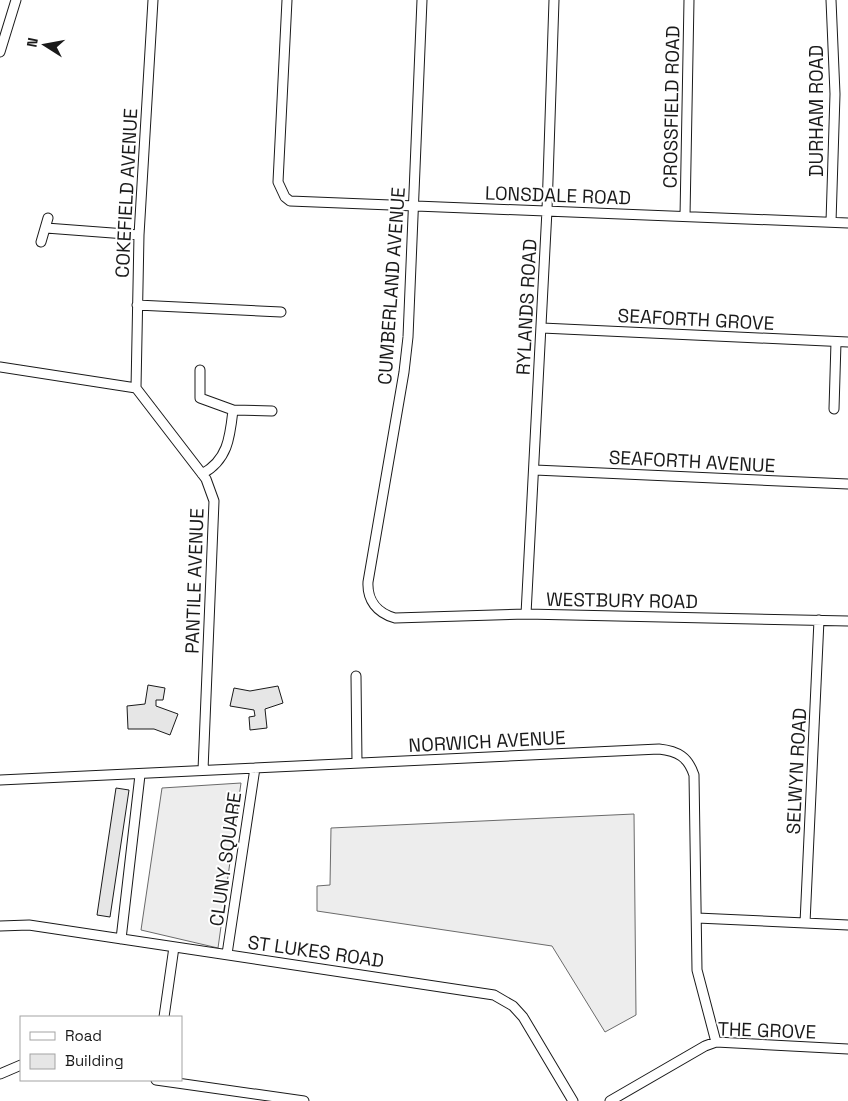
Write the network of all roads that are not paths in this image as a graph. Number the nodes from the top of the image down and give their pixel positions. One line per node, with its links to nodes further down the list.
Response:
1 (16, 0): 8 (street)
2 (153, 0): 14 (street, COKEFIELD AVENUE)
3 (287, 0): 9 (street, LONSDALE ROAD)
4 (422, 0): 9 (street, CUMBERLAND AVENUE)
5 (554, 0): 10 (street, RYLANDS ROAD)
6 (689, 0): 11 (street, CROSSFIELD ROAD)
7 (831, 0): 12 (street, DURHAM ROAD)
8 (0, 52)
9 (413, 208): 10 (street, LONSDALE ROAD); 31 (street, CUMBERLAND AVENUE)
10 (547, 210): 11 (street, LONSDALE ROAD); 18 (street, RYLANDS ROAD)
11 (685, 216): 12 (street, LONSDALE ROAD)
12 (831, 222): 13 (street, LONSDALE ROAD)
13 (848, 223)
14 (139, 235): 15 (street); 16 (street, COKEFIELD AVENUE)
15 (41, 242)
16 (137, 305): 17 (street); 23 (street, COKEFIELD AVENUE)
17 (281, 312)
18 (542, 328): 19 (street, SEAFORTH GROVE); 27 (street, RYLANDS ROAD)
19 (836, 342): 20 (street, SEAFORTH GROVE); 24 (street)
20 (848, 342)
21 (0, 367): 23 (street)
22 (200, 370): 25 (street)
23 (136, 388): 28 (street, PANTILE AVENUE)
24 (834, 409)
25 (233, 410): 26 (street); 28 (street)
26 (272, 411)
27 (535, 470): 29 (street, SEAFORTH AVENUE); 30 (street, RYLANDS ROAD)
28 (202, 474): 37 (street, PANTILE AVENUE)
29 (848, 484)
30 (526, 614): 31 (street, WESTBURY ROAD); 32 (street, WESTBURY ROAD)
31 (395, 618)
32 (819, 620): 33 (street, WESTBURY ROAD); 41 (street, SELWYN ROAD)
33 (848, 621)
34 (356, 676): 35 (street)
35 (357, 763): 36 (street, NORWICH AVENUE); 40 (street, NORWICH AVENUE)
36 (255, 768): 37 (street, NORWICH AVENUE); 46 (street, CLUNY SQUARE)
37 (203, 770): 38 (street, NORWICH AVENUE)
38 (140, 775): 39 (street, NORWICH AVENUE); 44 (street)
39 (0, 780)
40 (696, 918): 41 (street); 48 (street, NORWICH AVENUE)
41 (805, 923): 42 (street)
42 (848, 925)
43 (0, 926): 44 (street, ST LUKES ROAD)
44 (121, 939): 45 (street, ST LUKES ROAD)
45 (174, 947): 46 (street, ST LUKES ROAD); 47 (street)
46 (228, 954): 54 (street, ST LUKES ROAD)
47 (164, 1016)
48 (716, 1042): 49 (street, THE GROVE); 55 (street, THE GROVE)
49 (848, 1049)
50 (20, 1065): 51 (street)
51 (0, 1074)
52 (163, 1081): 53 (street)
53 (304, 1101)
54 (573, 1101)
55 (610, 1101)

